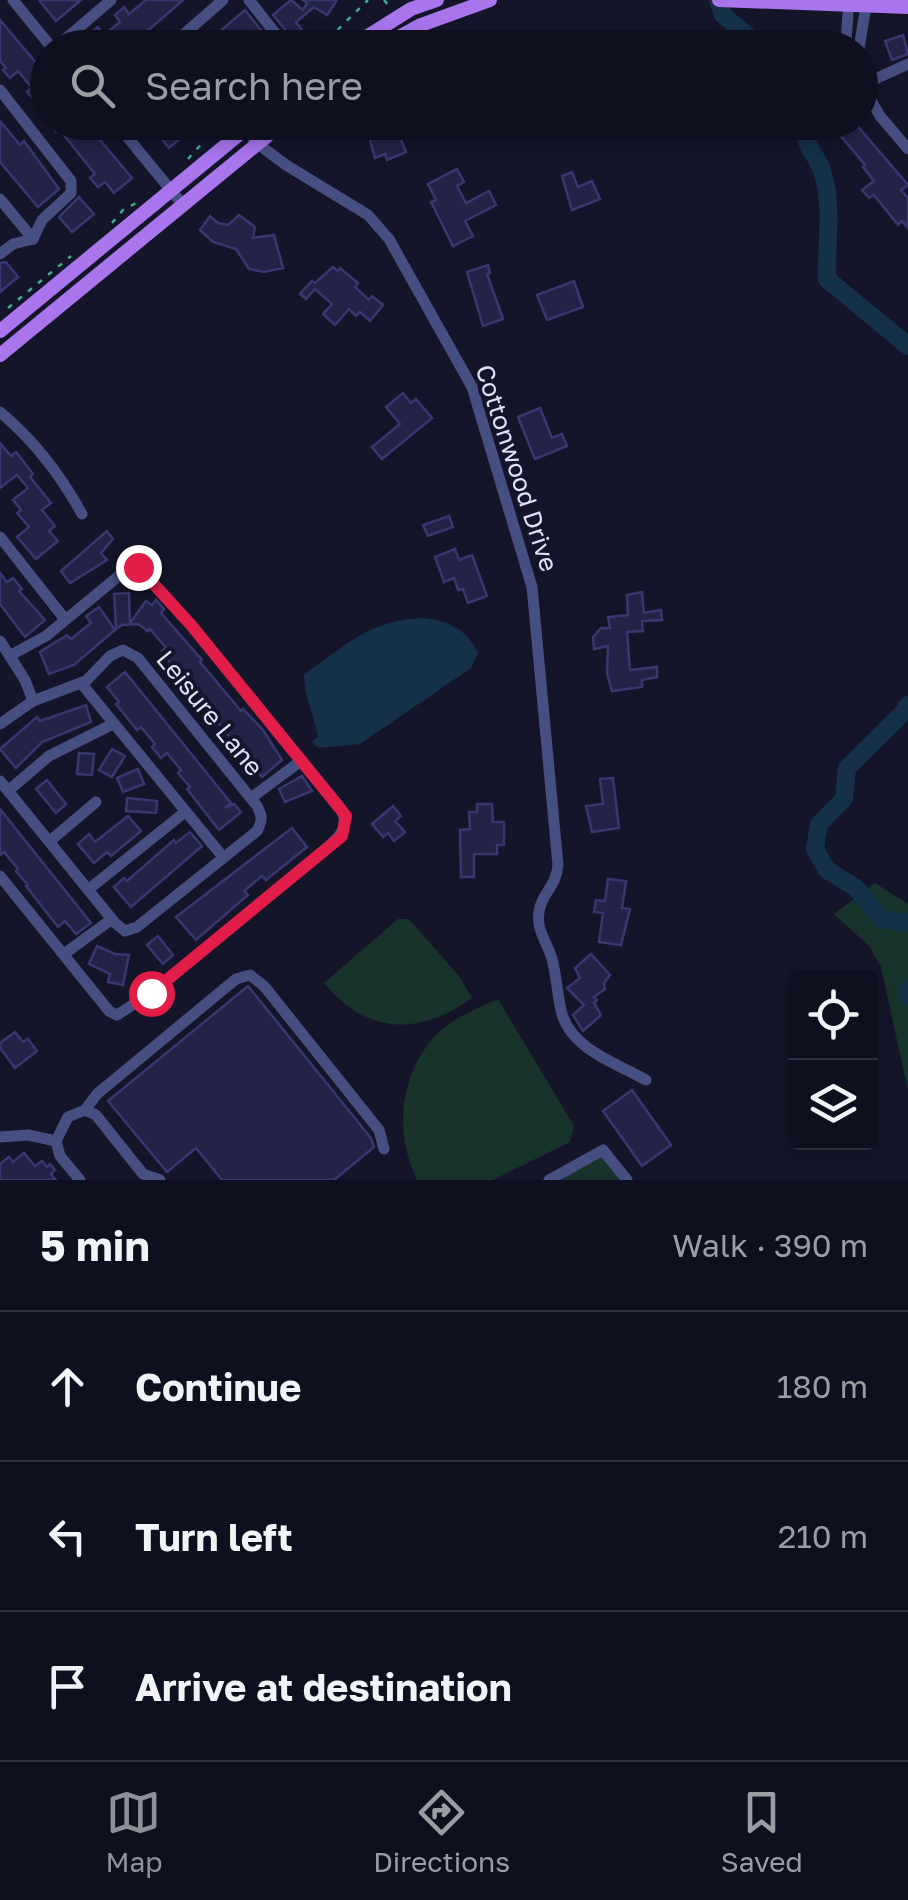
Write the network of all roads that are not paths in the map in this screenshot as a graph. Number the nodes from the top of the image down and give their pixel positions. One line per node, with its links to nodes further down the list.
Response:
1 (111, 0): 15 (street)
2 (223, 0): 16 (street)
3 (249, 0): 17 (street)
4 (437, 0): 11 (main road)
5 (490, 0): 13 (main road)
6 (719, 0): 8 (main road)
7 (6, 2): 14 (street)
8 (754, 2): 9 (main road)
9 (849, 2): 10 (main road); 20 (street)
10 (867, 3): 12 (main road); 21 (street)
11 (409, 4): 13 (street); 18 (main road)
12 (908, 7)
13 (420, 25): 19 (main road)
14 (35, 30)
15 (75, 30)
16 (189, 30)
17 (273, 30)
18 (374, 30)
19 (411, 30)
20 (847, 30)
21 (862, 30)
22 (908, 64): 23 (street)
23 (878, 76)
24 (0, 90): 26 (street)
25 (878, 113): 33 (street)
26 (30, 128)
27 (39, 140): 37 (street)
28 (129, 140): 34 (street)
29 (232, 140): 34 (main road)
30 (256, 140): 32 (street, Cottonwood Drive)
31 (263, 140): 32 (main road)
32 (258, 144): 36 (main road); 62 (street, Cottonwood Drive)
33 (908, 149)
34 (171, 190): 36 (street); 39 (main road)
35 (0, 199): 37 (street)
36 (183, 205): 40 (main road)
37 (33, 240): 38 (street)
38 (0, 254)
39 (0, 331)
40 (0, 356)
41 (0, 412): 42 (street)
42 (82, 514)
43 (0, 537): 44 (street)
44 (64, 618): 46 (street); 51 (street)
45 (0, 641): 46 (street)
46 (11, 656): 48 (street)
47 (81, 683): 48 (street, Leisure Lane); 50 (street); 53 (street, Leisure Lane)
48 (34, 701): 49 (street, Leisure Lane)
49 (0, 724)
50 (114, 724): 52 (street); 55 (street)
51 (302, 760): 53 (street); 61 (street)
52 (4, 786): 56 (street)
53 (251, 798): 57 (street, Leisure Lane)
54 (96, 802): 56 (street)
55 (185, 812): 57 (street); 59 (street)
56 (50, 841): 59 (street)
57 (223, 857): 60 (street, Leisure Lane)
58 (0, 876): 61 (street)
59 (89, 890): 60 (street)
60 (112, 919): 61 (street)
61 (64, 954)
62 (646, 1080)
63 (85, 1110): 65 (street); 66 (street); 68 (street)
64 (1, 1132): 65 (street)
65 (56, 1142): 67 (street)
66 (384, 1149)
67 (80, 1180)
68 (160, 1180)
69 (550, 1180): 70 (street)
70 (628, 1180)

